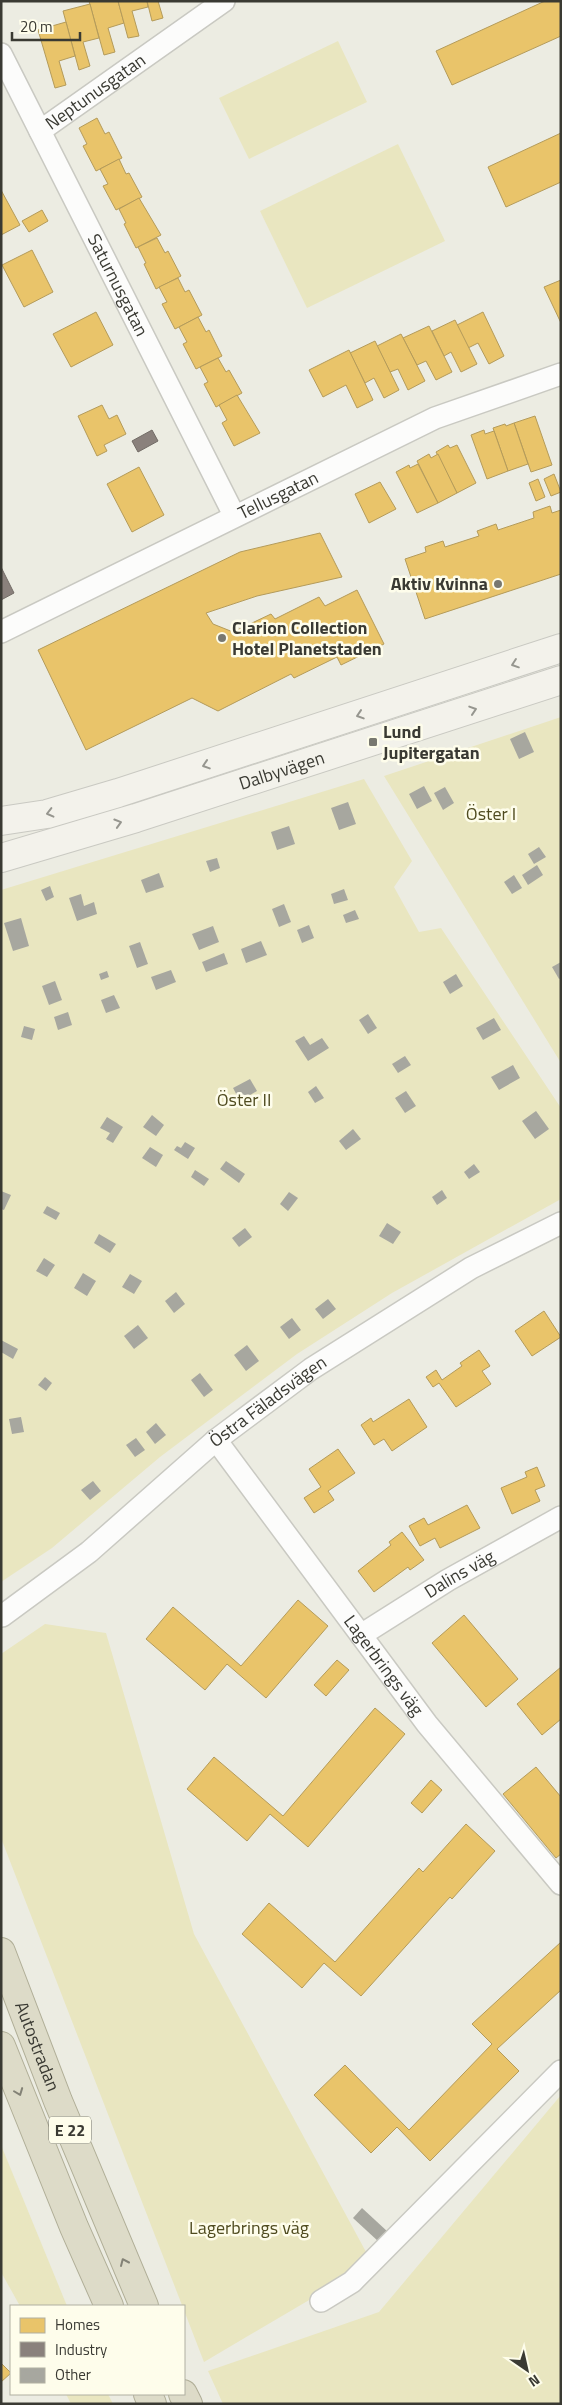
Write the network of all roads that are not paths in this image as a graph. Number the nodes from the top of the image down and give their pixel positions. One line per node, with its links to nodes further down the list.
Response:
1 (224, 1): 3 (street, Neptunusgatan)
2 (1, 54): 3 (street, Saturnusgatan)
3 (40, 131): 5 (street, Saturnusgatan)
4 (561, 374): 5 (street, Tellusgatan)
5 (234, 515): 6 (street, Tellusgatan)
6 (1, 632)
7 (561, 648): 9 (main road, Dalbyvägen, one-way to 9)
8 (561, 680): 10 (main road, Dalbyvägen, one-way to 8)
9 (1, 821)
10 (1, 858)
11 (561, 1223): 12 (street, Östra Fäladsvägen)
12 (216, 1440): 14 (street, Östra Fäladsvägen); 15 (street, Lagerbrings väg)
13 (561, 1517): 15 (street, Dalins väg)
14 (2, 1616)
15 (362, 1635): 16 (street, Lagerbrings väg)
16 (561, 1884)
17 (1, 1952): 22 (highway, Autostradan / E 22, one-way to 17)
18 (1, 2046): 21 (highway, Autostradan / E 22, one-way to 21)
19 (561, 2071): 20 (street)
20 (322, 2301)
21 (109, 2305)
22 (144, 2305)

